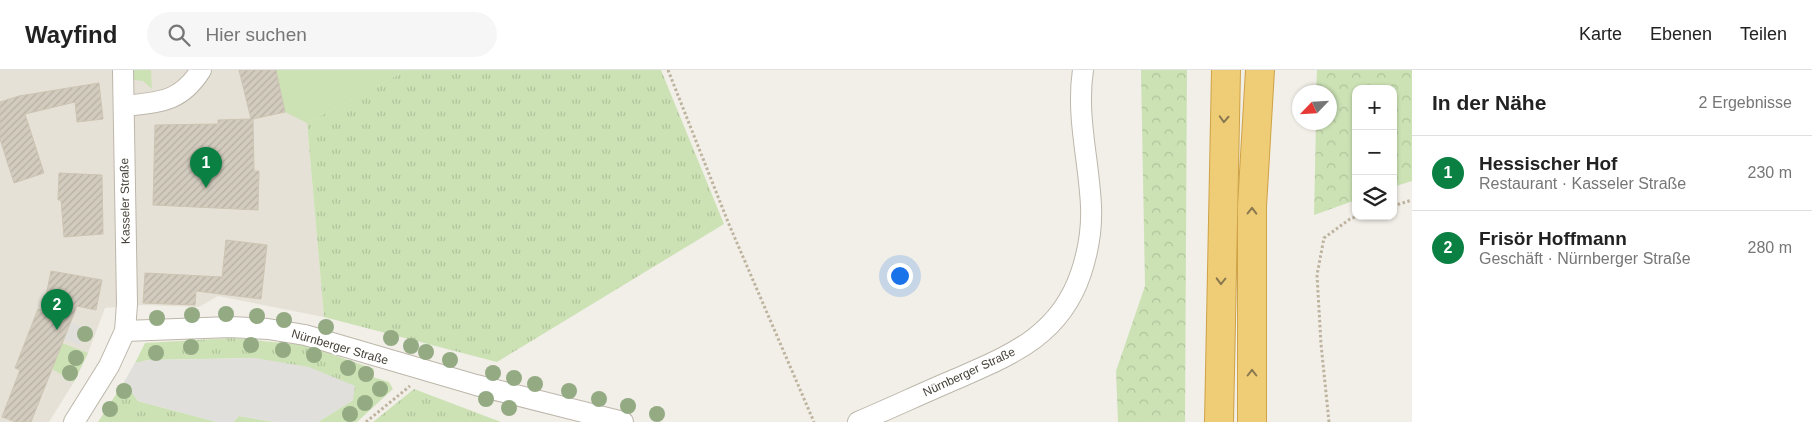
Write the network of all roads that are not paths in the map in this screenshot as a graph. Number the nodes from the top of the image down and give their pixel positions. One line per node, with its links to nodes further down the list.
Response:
1 (123, 70): 6 (street, Kasseler Straße)
2 (201, 70): 6 (street)
3 (1083, 70): 10 (street, Nürnberger Straße)
4 (1226, 70): 11 (highway, one-way to 11)
5 (1260, 70): 12 (highway, one-way to 5)
6 (124, 106): 7 (street, Kasseler Straße)
7 (125, 331): 8 (street); 9 (street, Nürnberger Straße)
8 (74, 422)
9 (623, 422)
10 (858, 422)
11 (1218, 422)
12 (1252, 422)

